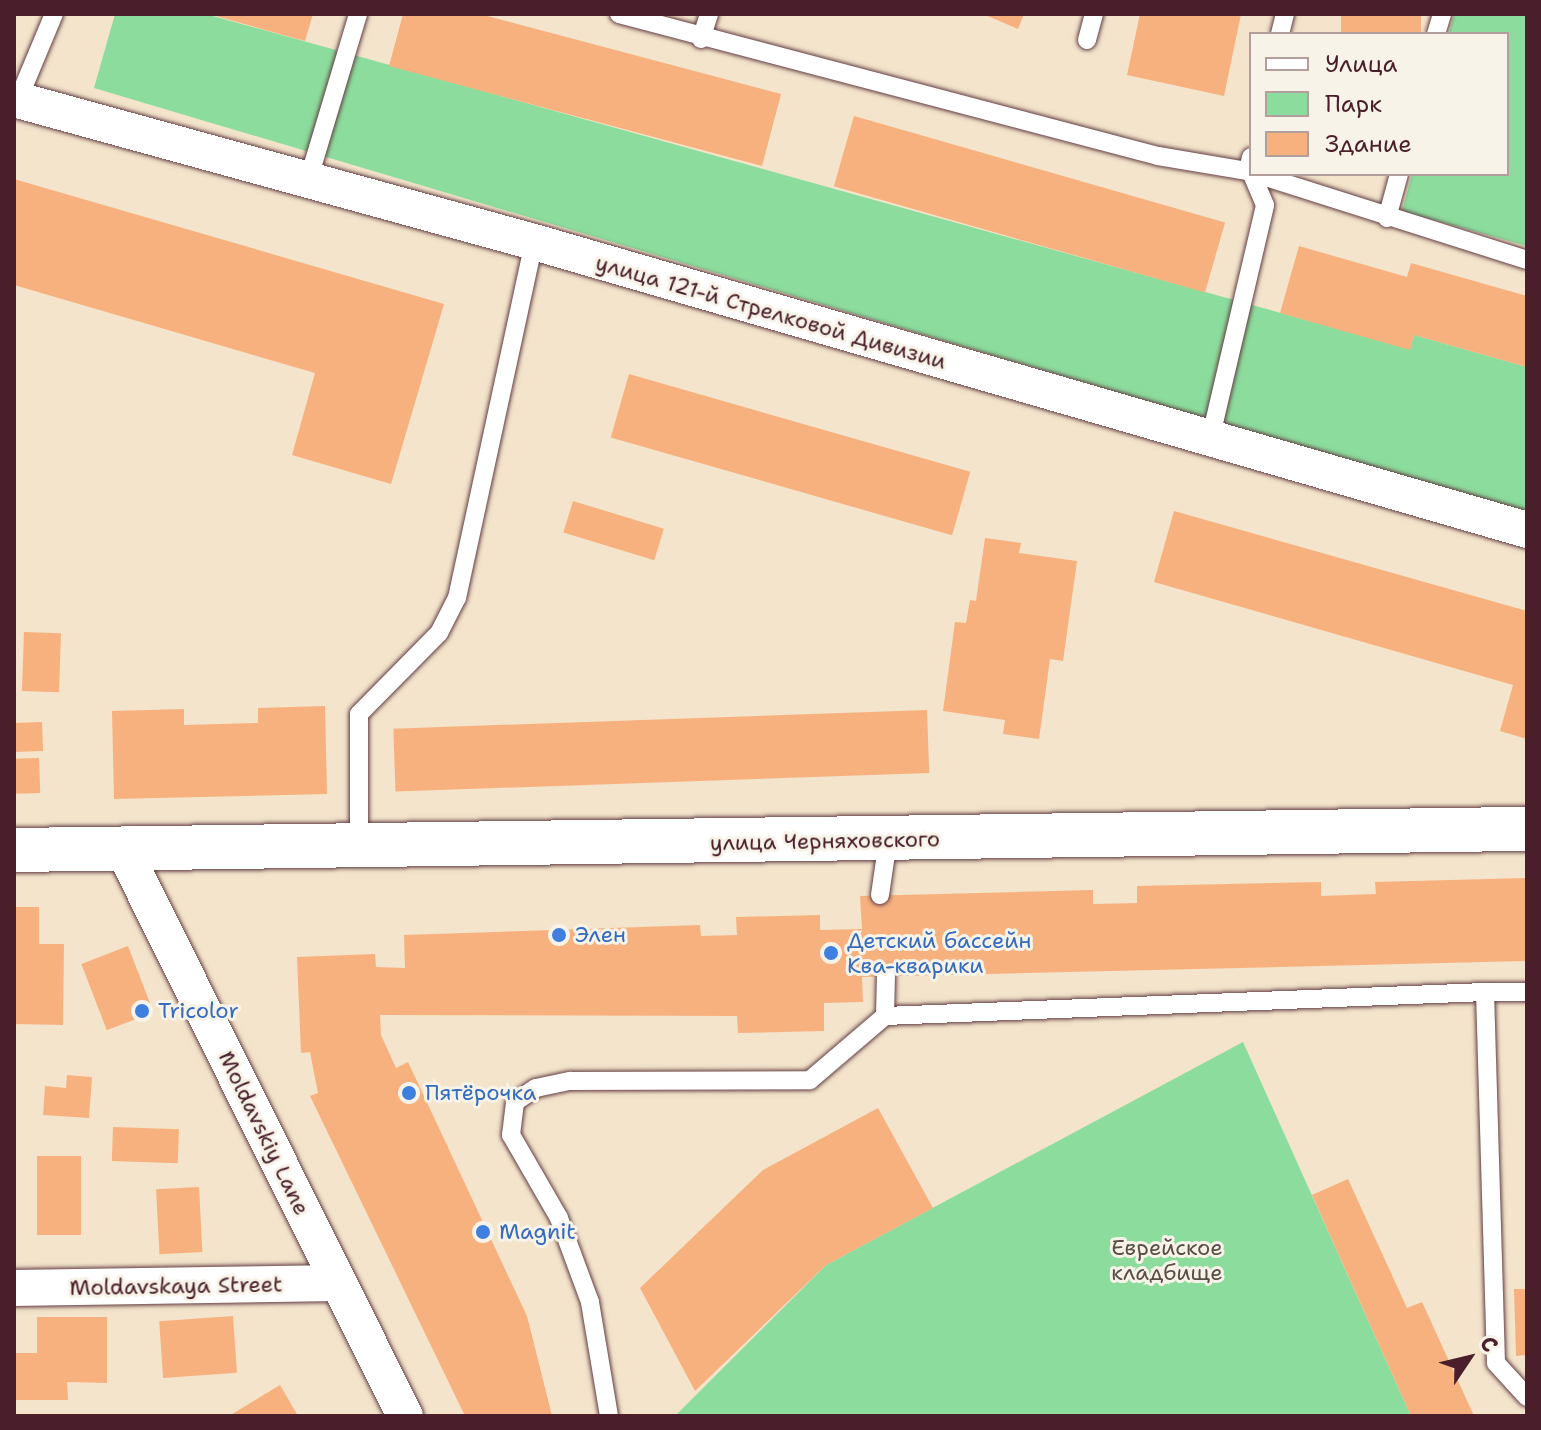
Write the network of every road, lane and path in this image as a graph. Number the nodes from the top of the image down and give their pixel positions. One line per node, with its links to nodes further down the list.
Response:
1 (54, 14): 8 (lane)
2 (358, 14): 13 (lane)
3 (619, 14): 6 (lane)
4 (709, 14): 6 (lane)
5 (1094, 14): 7 (lane)
6 (701, 39): 9 (lane)
7 (1087, 40)
8 (16, 100): 13 (street, улица 121-й Стрелковой Дивизии)
9 (1249, 169)
10 (1254, 176): 17 (lane)
11 (1270, 176): 14 (lane)
12 (1398, 176): 14 (lane)
13 (308, 181): 15 (street, улица 121-й Стрелковой Дивизии)
14 (1387, 218): 16 (lane)
15 (534, 242): 17 (street, улица 121-й Стрелковой Дивизии); 21 (lane)
16 (1527, 260)
17 (1210, 440): 18 (street, улица 121-й Стрелковой Дивизии)
18 (1527, 530)
19 (1527, 829): 20 (street, улица Черняховского)
20 (888, 840): 21 (street, улица Черняховского); 24 (lane)
21 (359, 847): 22 (street, улица Черняховского)
22 (123, 849): 23 (street, улица Черняховского); 29 (street, Moldavskiy Lane)
23 (14, 850)
24 (880, 895)
25 (886, 976): 28 (lane)
26 (1485, 992): 27 (lane); 28 (lane); 31 (lane)
27 (1527, 992)
28 (885, 1016): 33 (lane)
29 (338, 1283): 30 (street, Moldavskaya Street); 32 (street, Moldavskiy Lane)
30 (14, 1288)
31 (1527, 1397)
32 (405, 1416)
33 (609, 1416)

